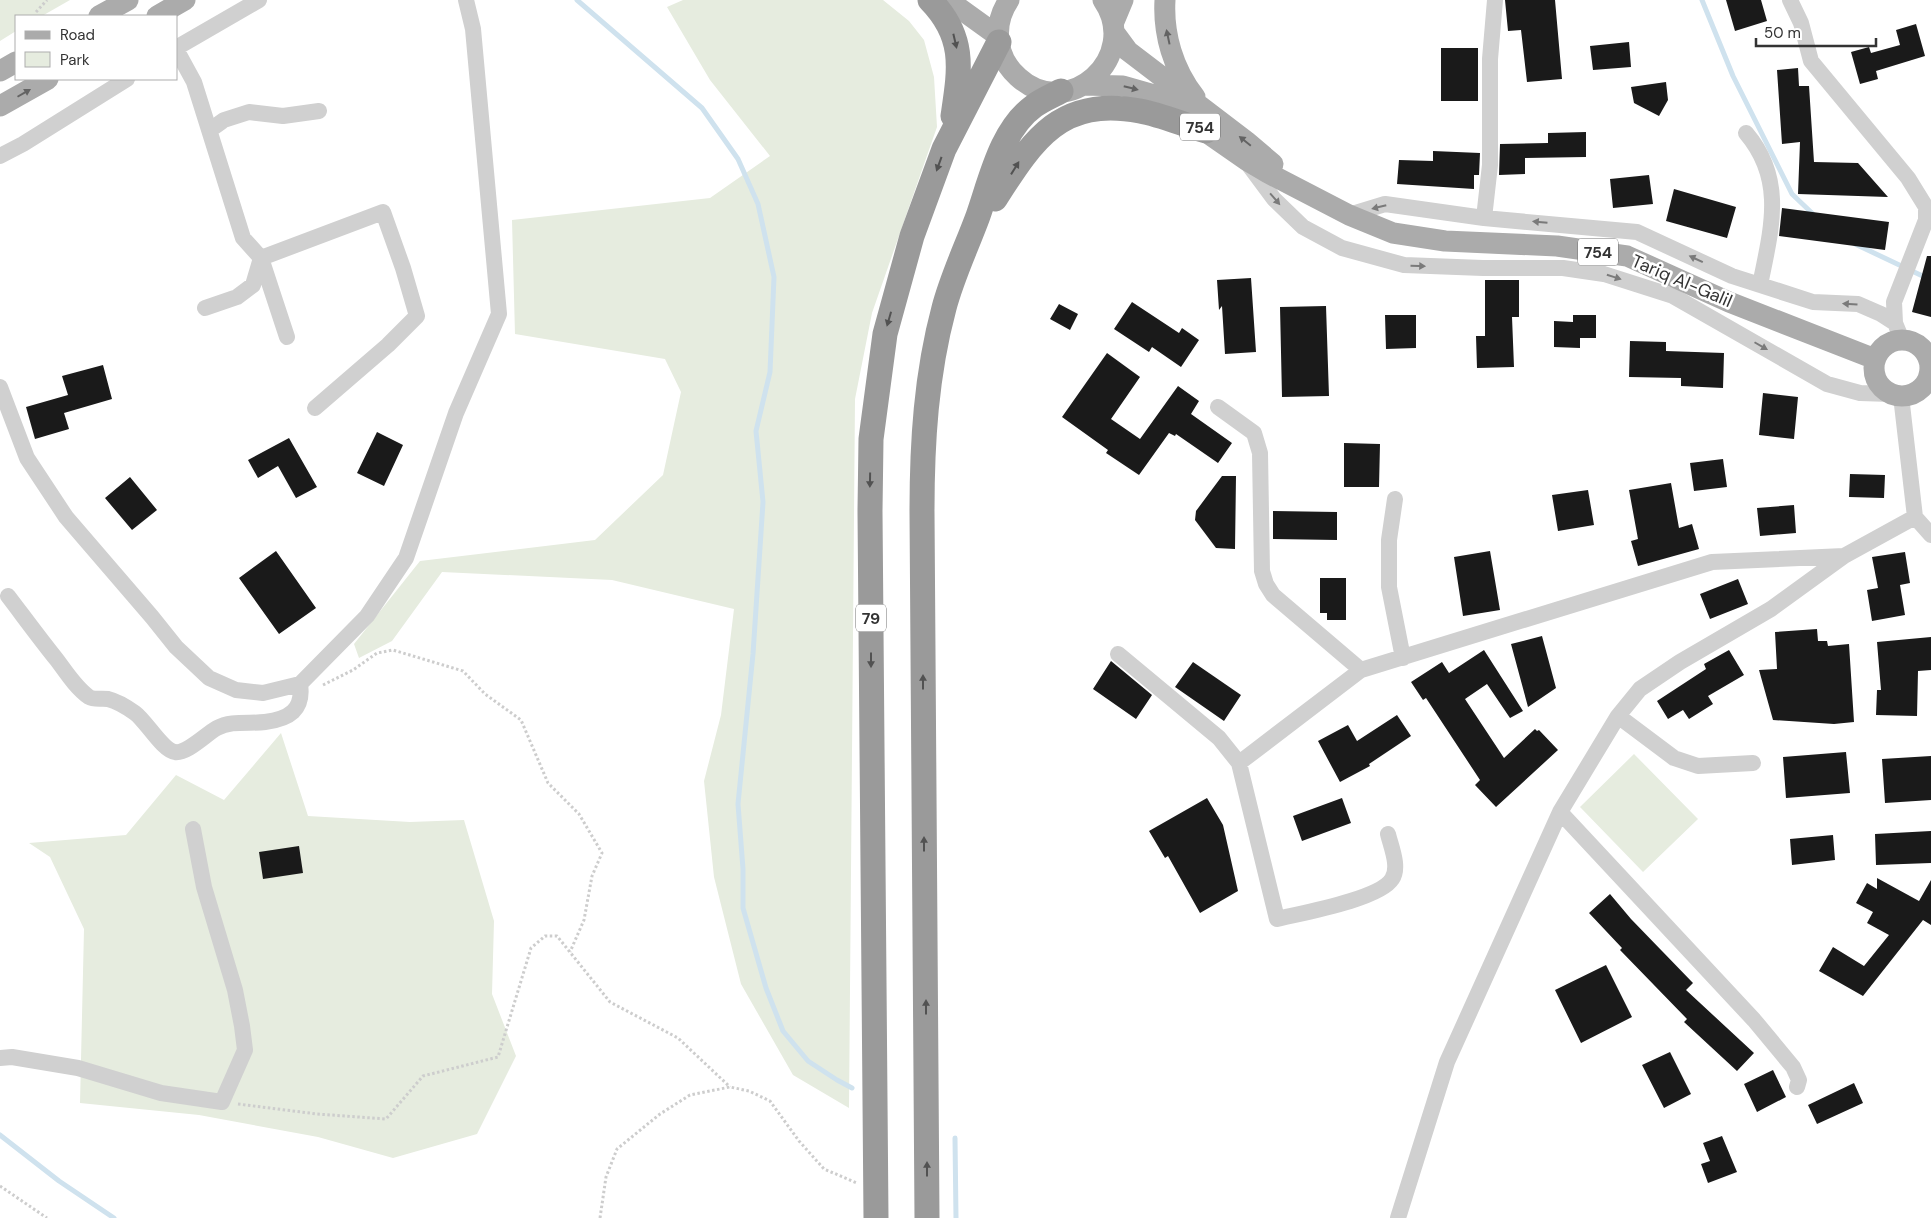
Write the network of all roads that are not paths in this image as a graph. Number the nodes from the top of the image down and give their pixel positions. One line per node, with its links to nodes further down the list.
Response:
1 (128, 0): 13 (main road)
2 (186, 0): 14 (main road)
3 (259, 0): 17 (street)
4 (466, 0): 56 (street)
5 (930, 0): 29 (highway, one-way to 29)
6 (948, 0): 16 (main road)
7 (1009, 0): 16 (main road)
8 (1103, 0): 15 (main road, 754)
9 (1123, 0): 15 (main road)
10 (1165, 0): 26 (main road, one-way to 10)
11 (1495, 0): 34 (street)
12 (1790, 0): 39 (street)
13 (101, 15)
14 (159, 15)
15 (1113, 28): 23 (main road); 26 (main road, 754)
16 (998, 39): 23 (main road, 754); 29 (highway, 79)
17 (178, 48)
18 (178, 53): 27 (street)
19 (15, 63): 20 (main road)
20 (0, 71)
21 (46, 80): 24 (main road, one-way to 21)
22 (125, 80): 30 (street)
23 (1072, 88): 26 (main road, 754, one-way to 26); 35 (highway)
24 (0, 106)
25 (319, 111): 27 (street)
26 (1206, 121): 31 (main road, 754); 32 (main road, 754, one-way to 26); 35 (highway, one-way to 26)
27 (210, 130): 36 (street)
28 (1746, 133): 37 (street)
29 (950, 135): 65 (highway, 79, one-way to 65)
30 (0, 156)
31 (1246, 160): 32 (main road, 754); 44 (street, one-way to 44)
32 (1309, 194): 33 (main road, Tariq Al-Galil / 754)
33 (1349, 215): 34 (street, one-way to 33); 41 (main road, Tariq Al-Galil / 754)
34 (1484, 218): 37 (street, one-way to 34)
35 (970, 239): 66 (highway, one-way to 35)
36 (261, 258): 38 (street); 40 (street); 46 (street)
37 (1760, 285): 39 (street, one-way to 37)
38 (205, 308)
39 (1898, 331): 41 (main road); 42 (main road)
40 (286, 337)
41 (1875, 359): 44 (main road)
42 (1929, 363): 44 (main road)
43 (0, 387): 47 (street)
44 (1896, 395): 49 (street)
45 (1218, 407): 55 (street)
46 (315, 408)
47 (4, 411): 56 (street)
48 (1394, 499): 54 (street)
49 (1915, 517): 50 (street); 51 (street)
50 (1931, 535)
51 (1844, 556): 54 (street); 57 (street)
52 (8, 596): 56 (street)
53 (1118, 654): 58 (street)
54 (1403, 658): 55 (street)
55 (1361, 670): 58 (street)
56 (300, 688)
57 (1618, 716): 59 (street); 60 (street)
58 (1239, 763): 62 (street)
59 (1753, 763)
60 (1560, 812): 64 (street); 67 (street)
61 (193, 829): 63 (street)
62 (1388, 834)
63 (0, 1058)
64 (1797, 1087)
65 (876, 1218)
66 (927, 1218)
67 (1398, 1218)

